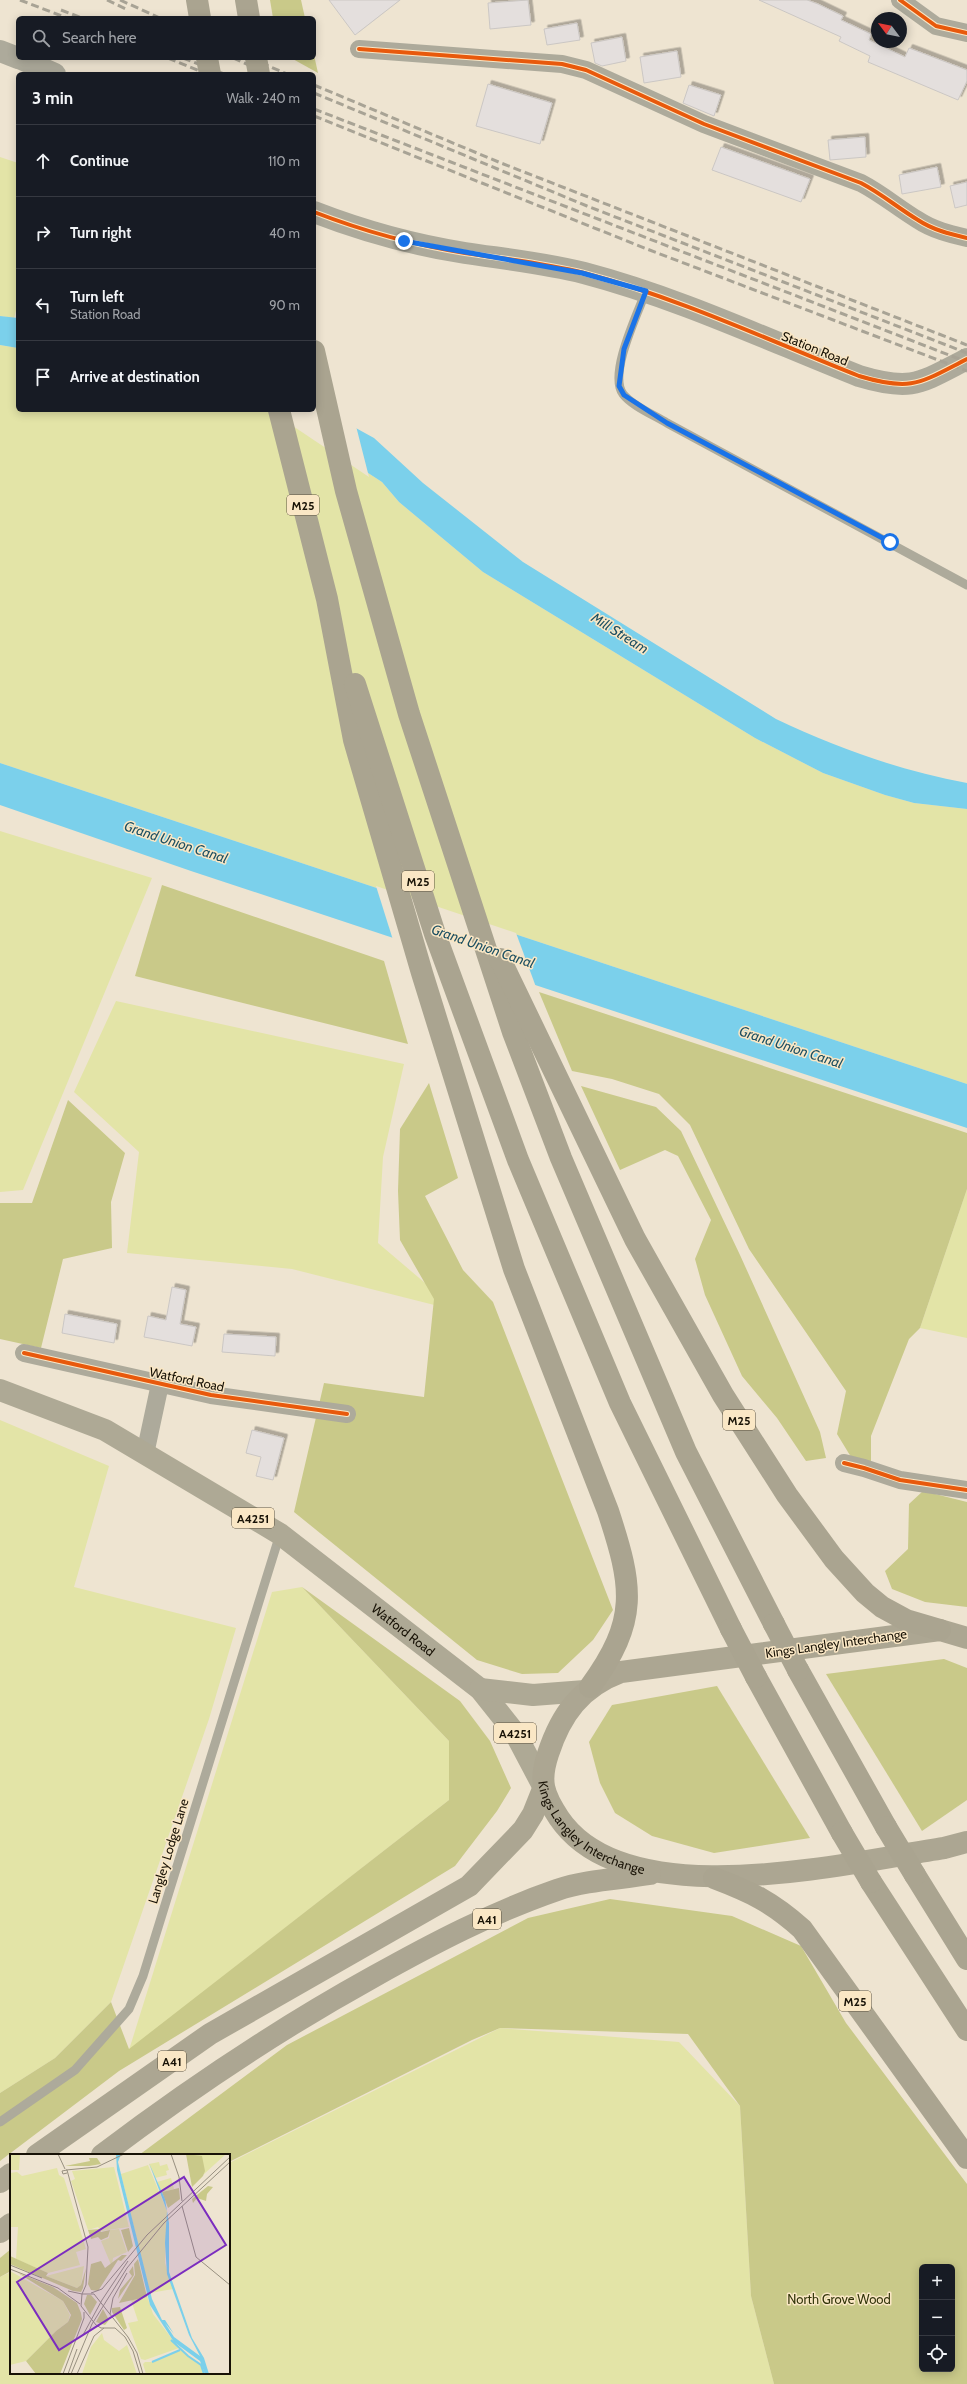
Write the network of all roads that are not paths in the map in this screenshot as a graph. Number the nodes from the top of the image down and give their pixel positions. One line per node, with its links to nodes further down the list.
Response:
1 (246, 0): 3 (highway)
2 (900, 0): 4 (street)
3 (249, 16)
4 (967, 33)
5 (359, 49): 15 (street)
6 (0, 51): 7 (street)
7 (16, 57)
8 (23, 60): 11 (street)
9 (207, 60): 12 (highway, bridge)
10 (256, 60): 13 (highway, bridge)
11 (50, 72)
12 (210, 72)
13 (259, 72)
14 (316, 213): 16 (street, Station Road)
15 (967, 238)
16 (646, 291): 17 (street, Station Road); 20 (lane)
17 (967, 359)
18 (316, 360): 22 (highway, M25)
19 (280, 412): 21 (highway, M25)
20 (967, 585)
21 (327, 599): 34 (highway, M25); 40 (highway, M25, bridge)
22 (470, 899): 31 (highway, M25); 39 (highway, M25, bridge)
23 (24, 1353): 24 (street, Watford Road)
24 (160, 1384): 26 (street, Watford Road); 27 (street, Watford Road)
25 (0, 1390): 27 (main road, Watford Road / A4251)
26 (347, 1414)
27 (144, 1454): 30 (main road, Watford Road / A4251)
28 (844, 1463): 29 (street)
29 (967, 1490)
30 (280, 1534): 33 (main road, Watford Road / A4251); 41 (lane, Langley Lodge Lane)
31 (940, 1630): 32 (highway, Kings Langley Interchange); 34 (highway, Kings Langley Interchange)
32 (965, 1636)
33 (480, 1689): 34 (main road); 35 (main road, Watford Road / A4251)
34 (588, 1689): 35 (highway, Kings Langley Interchange)
35 (542, 1786): 37 (highway, Kings Langley Interchange); 42 (highway, A41)
36 (967, 1842): 38 (highway, Kings Langley Interchange)
37 (661, 1872): 38 (highway, Kings Langley Interchange); 43 (highway, A41)
38 (714, 1878): 44 (highway, M25)
39 (967, 1959)
40 (967, 2030)
41 (0, 2122)
42 (38, 2154)
43 (103, 2154)
44 (967, 2158)
45 (10, 2175): 46 (highway)
46 (0, 2182)
47 (10, 2225): 48 (highway)
48 (0, 2232)

